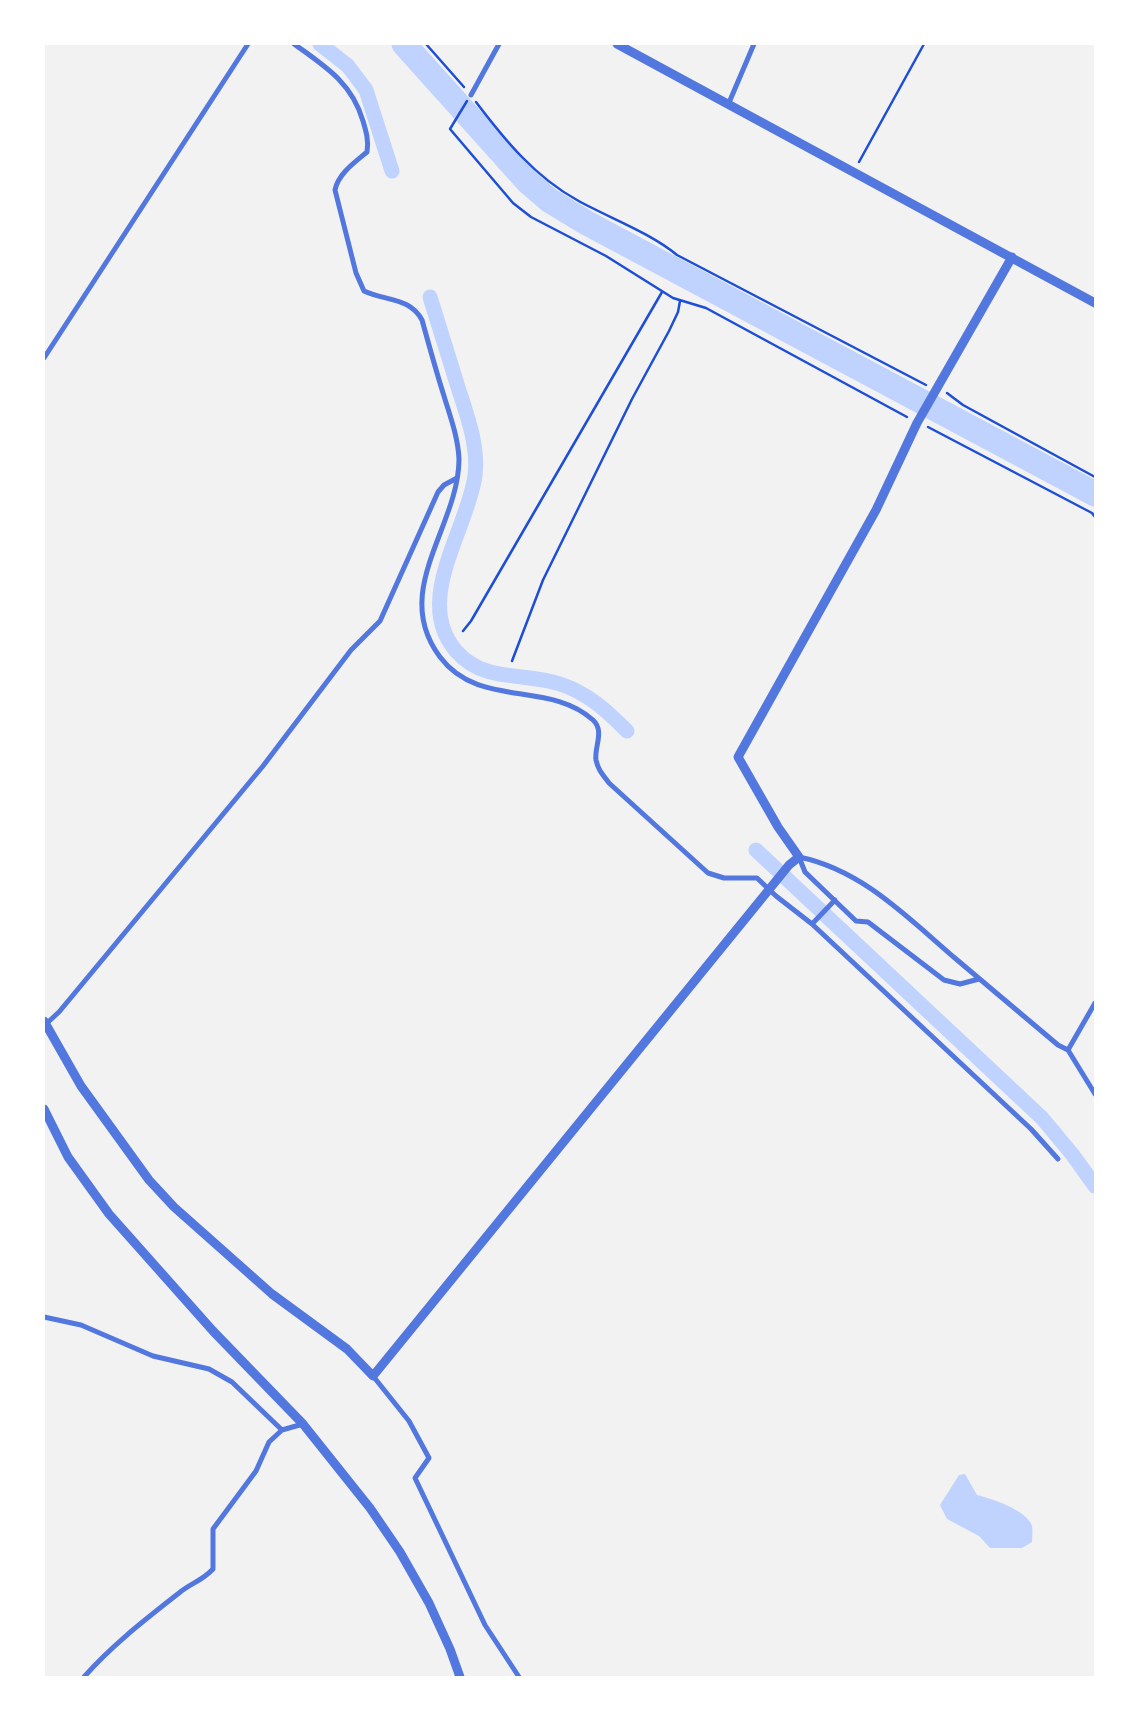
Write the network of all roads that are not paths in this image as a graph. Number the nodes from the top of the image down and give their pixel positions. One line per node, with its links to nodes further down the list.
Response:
1 (248, 44): 10 (street)
2 (294, 44): 11 (street)
3 (499, 44): 6 (street)
4 (617, 44): 7 (street)
5 (754, 44): 7 (street)
6 (471, 95)
7 (728, 104): 8 (street)
8 (1012, 257): 9 (street); 12 (street)
9 (1095, 303)
10 (44, 358)
11 (457, 478): 13 (street); 18 (street)
12 (799, 857): 13 (street); 14 (street); 16 (street)
13 (770, 888): 15 (street); 24 (street)
14 (835, 900): 15 (street); 16 (street)
15 (812, 924): 22 (street)
16 (979, 979): 19 (street)
17 (1095, 1003): 19 (street)
18 (45, 1022): 24 (street)
19 (1068, 1050): 20 (street)
20 (1095, 1094)
21 (44, 1109): 25 (street)
22 (1058, 1159)
23 (44, 1317): 26 (street)
24 (373, 1376): 29 (street)
25 (303, 1424): 26 (street); 27 (street)
26 (282, 1430): 28 (street)
27 (460, 1676)
28 (84, 1677)
29 (519, 1677)

